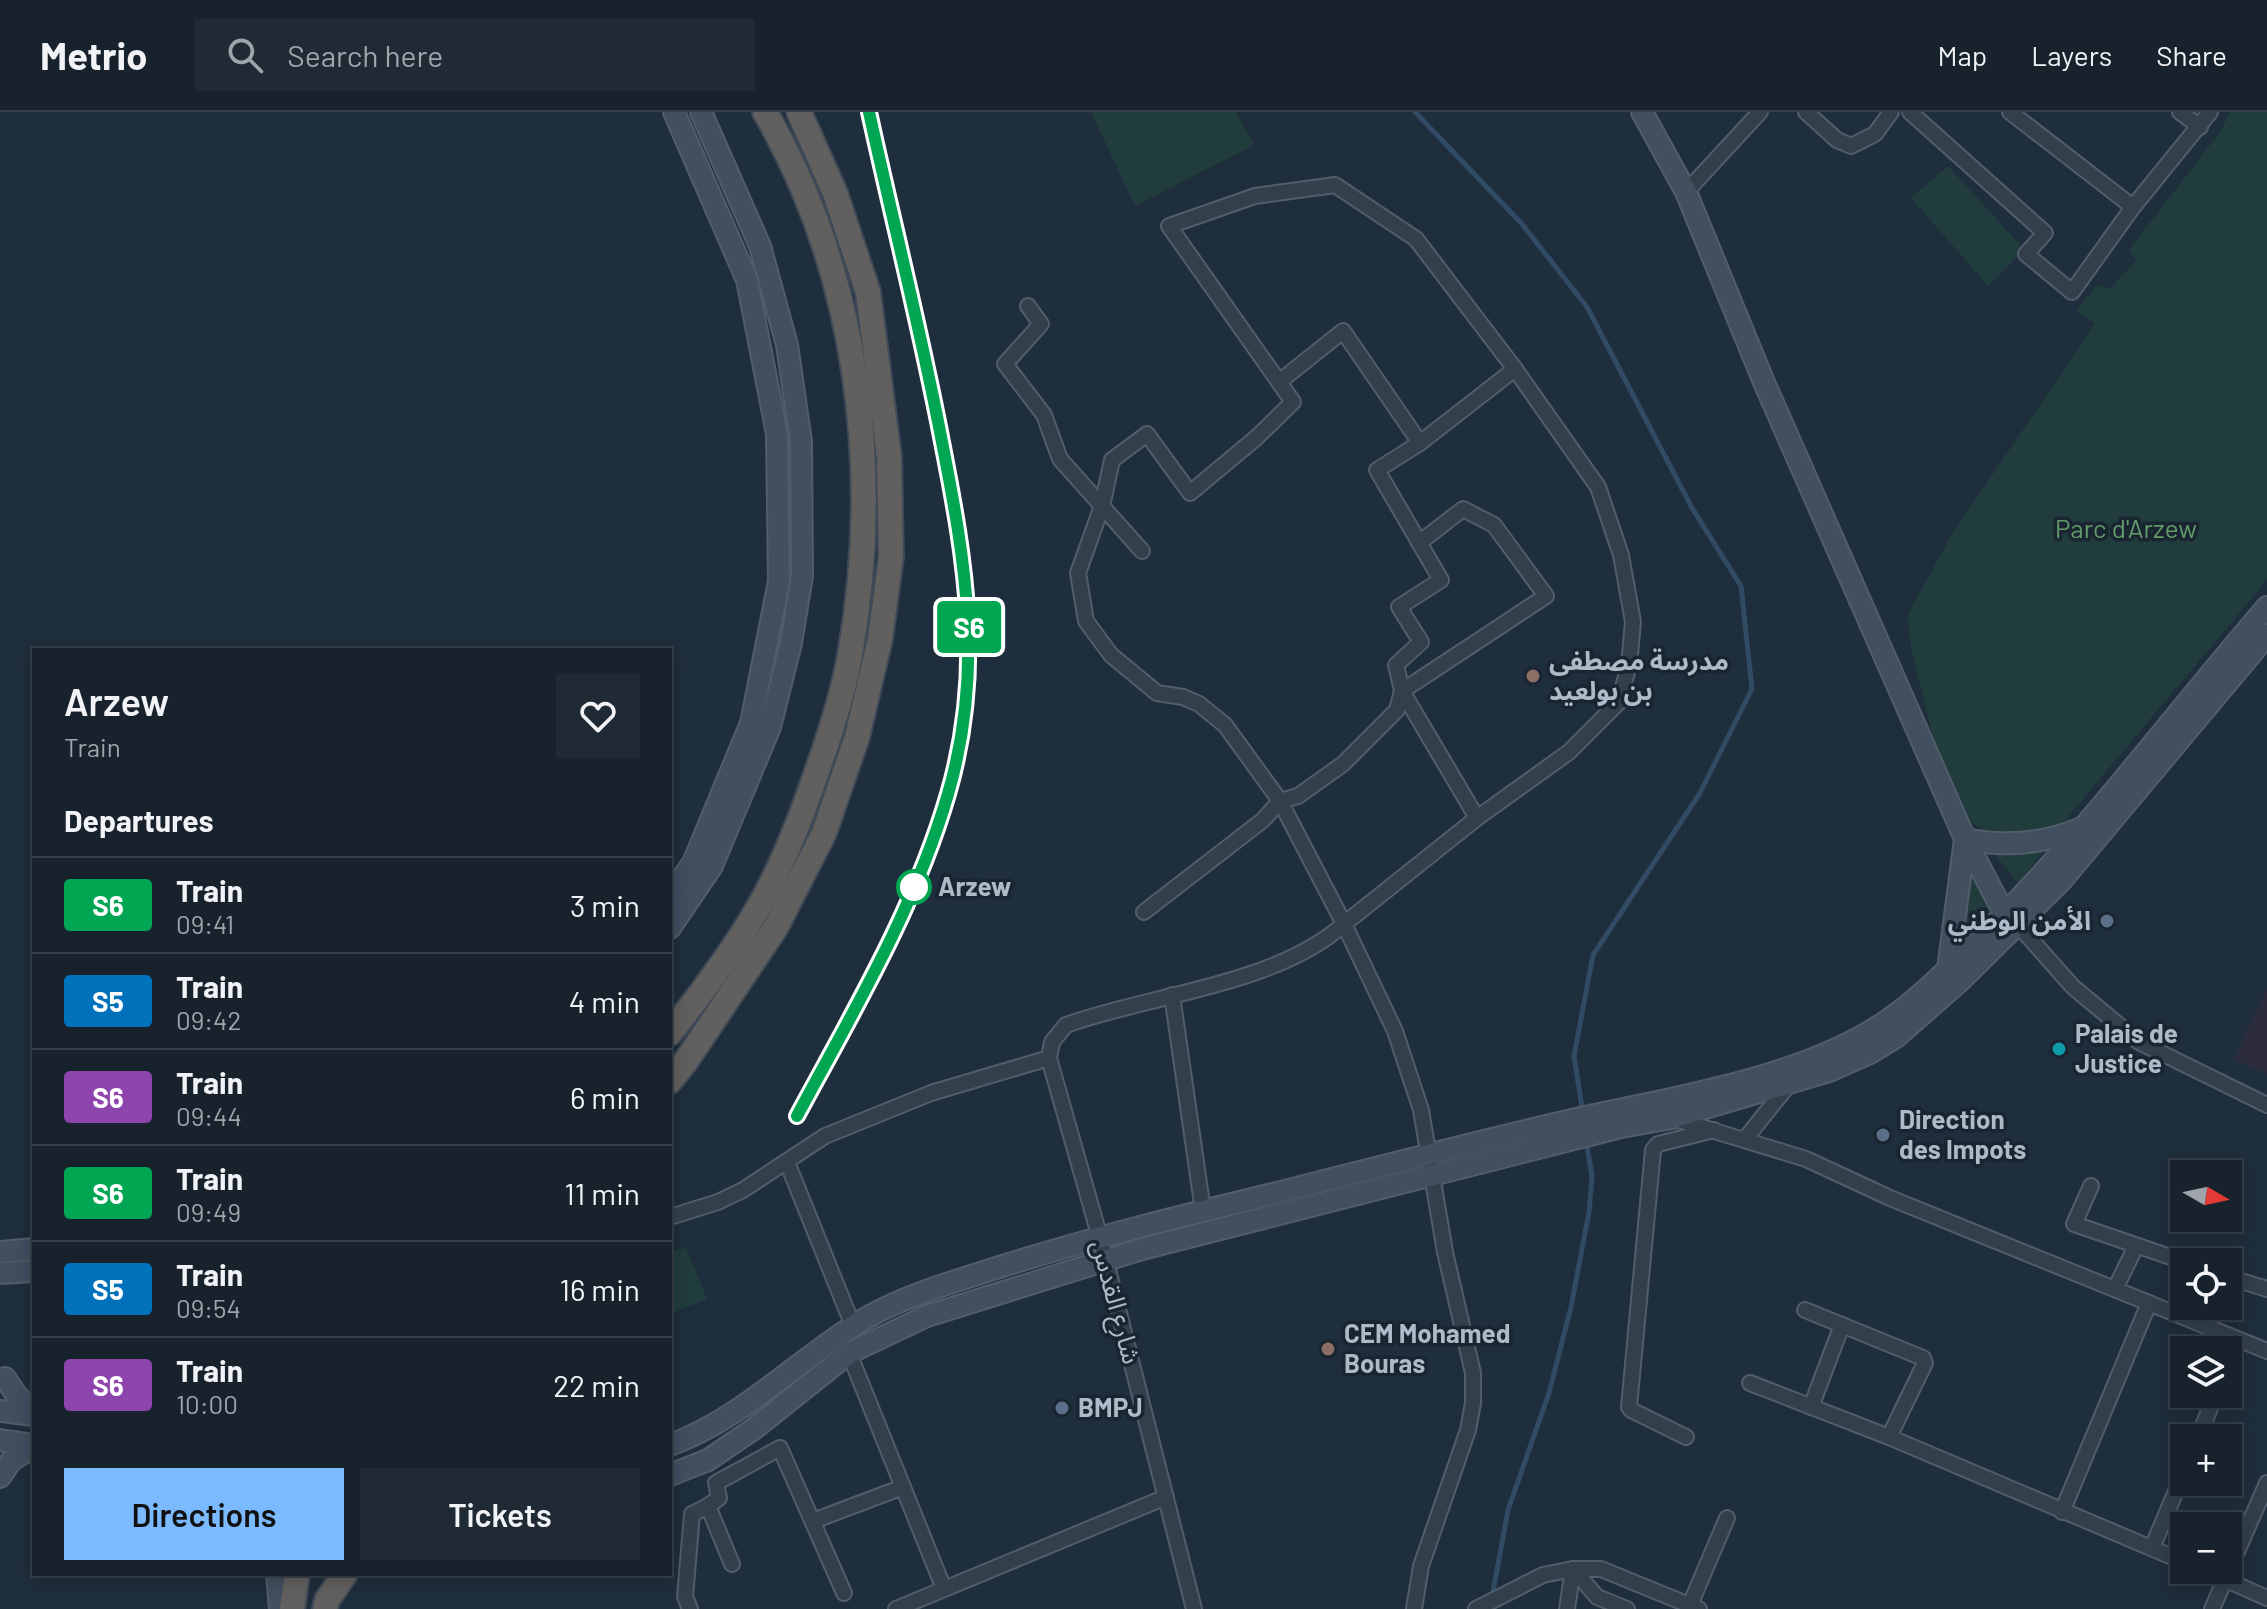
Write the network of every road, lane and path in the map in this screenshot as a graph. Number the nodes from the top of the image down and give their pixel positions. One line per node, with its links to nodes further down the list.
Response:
1 (674, 112): 30 (main road)
2 (701, 112): 34 (main road)
3 (765, 112): 37 (highway)
4 (799, 112): 39 (highway)
5 (1642, 112): 14 (main road)
6 (1760, 112): 14 (street)
7 (1806, 112): 8 (street)
8 (1891, 112)
9 (1910, 112): 15 (street)
10 (2010, 112): 15 (street)
11 (2180, 112): 13 (street)
12 (2210, 112): 13 (street)
13 (2200, 127): 15 (street)
14 (1686, 192): 29 (main road)
15 (2133, 207)
16 (1028, 306): 20 (street)
17 (1515, 369): 18 (street); 19 (street); 27 (street)
18 (1279, 382): 19 (street); 20 (street)
19 (1420, 443): 21 (street)
20 (1102, 506): 22 (street); 26 (street)
21 (1419, 543): 25 (street); 25 (street)
22 (1142, 551)
23 (2267, 607): 28 (main road)
24 (2267, 635): 32 (main road)
25 (1402, 691): 26 (street); 27 (street)
26 (1280, 801): 31 (street); 33 (street)
27 (1477, 818): 33 (street)
28 (2081, 829): 29 (main road); 32 (main road)
29 (1965, 839): 32 (main road); 35 (main road)
30 (672, 892)
31 (1144, 912)
32 (2012, 920): 35 (main road); 40 (main road); 41 (street)
33 (1344, 924): 36 (street); 47 (street)
34 (672, 925)
35 (1948, 969): 42 (main road)
36 (1172, 995): 38 (street, شارع القدس); 51 (street)
37 (672, 1031)
38 (1049, 1058): 48 (street); 53 (street, شارع القدس)
39 (672, 1078)
40 (1790, 1083): 43 (main road); 46 (street)
41 (2267, 1105)
42 (1620, 1118): 43 (main road); 45 (main road)
43 (1672, 1118): 44 (street)
44 (1714, 1130): 46 (street); 79 (street)
45 (1555, 1134): 47 (main road); 49 (main road)
46 (1745, 1139): 61 (street)
47 (1429, 1154): 49 (street); 51 (main road)
48 (787, 1162): 52 (street); 66 (street)
49 (1433, 1175): 57 (main road); 115 (street)
50 (2091, 1186): 54 (street)
51 (1203, 1211): 53 (main road)
52 (672, 1216)
53 (1100, 1238): 57 (street, شارع القدس); 66 (main road)
54 (2136, 1246): 56 (street); 61 (street)
55 (18, 1250): 59 (main road)
56 (2170, 1257)
57 (1105, 1260): 70 (main road); 90 (street, شارع القدس)
58 (32, 1271): 59 (main road)
59 (0, 1273)
60 (2242, 1281): 62 (street)
61 (2115, 1289): 63 (street)
62 (2267, 1289)
63 (2149, 1303): 67 (street); 92 (street)
64 (1805, 1310): 65 (street)
65 (1842, 1325): 75 (street); 80 (street)
66 (853, 1326): 73 (main road)
67 (2226, 1336)
68 (2242, 1342): 69 (street)
69 (2267, 1351)
70 (849, 1353): 74 (main road); 88 (street)
71 (5, 1378): 76 (main road)
72 (1750, 1383): 75 (street)
73 (766, 1389): 74 (main road); 82 (main road)
74 (784, 1406): 85 (main road)
75 (1811, 1407): 80 (street)
76 (32, 1411)
77 (0, 1412): 78 (main road)
78 (32, 1413)
79 (1686, 1437)
80 (1889, 1437): 92 (street)
81 (0, 1440): 83 (main road)
82 (672, 1444)
83 (32, 1446)
84 (32, 1447): 86 (main road)
85 (672, 1474)
86 (0, 1477)
87 (2267, 1483): 95 (street)
88 (903, 1487): 94 (street); 105 (street)
89 (2174, 1496): 96 (street)
90 (1166, 1497): 105 (street); 109 (street, شارع القدس)
91 (708, 1506): 94 (street); 98 (street); 113 (street)
92 (2062, 1512): 96 (street)
93 (1727, 1518): 108 (street)
94 (813, 1521): 106 (street)
95 (2242, 1542)
96 (2152, 1548): 97 (street)
97 (2170, 1556)
98 (732, 1564)
99 (1573, 1569): 108 (street); 116 (street); 117 (street); 118 (street)
100 (277, 1576): 110 (main road)
101 (297, 1576): 111 (highway)
102 (344, 1576): 112 (highway)
103 (2224, 1584): 119 (street)
104 (2237, 1584): 107 (street)
105 (944, 1589): 114 (street)
106 (844, 1593)
107 (2267, 1598)
108 (1694, 1607)
109 (1192, 1608)
110 (280, 1609)
111 (292, 1609)
112 (325, 1609)
113 (690, 1609)
114 (896, 1609)
115 (1414, 1609)
116 (1476, 1609)
117 (1567, 1609)
118 (1627, 1609)
119 (2212, 1609)

